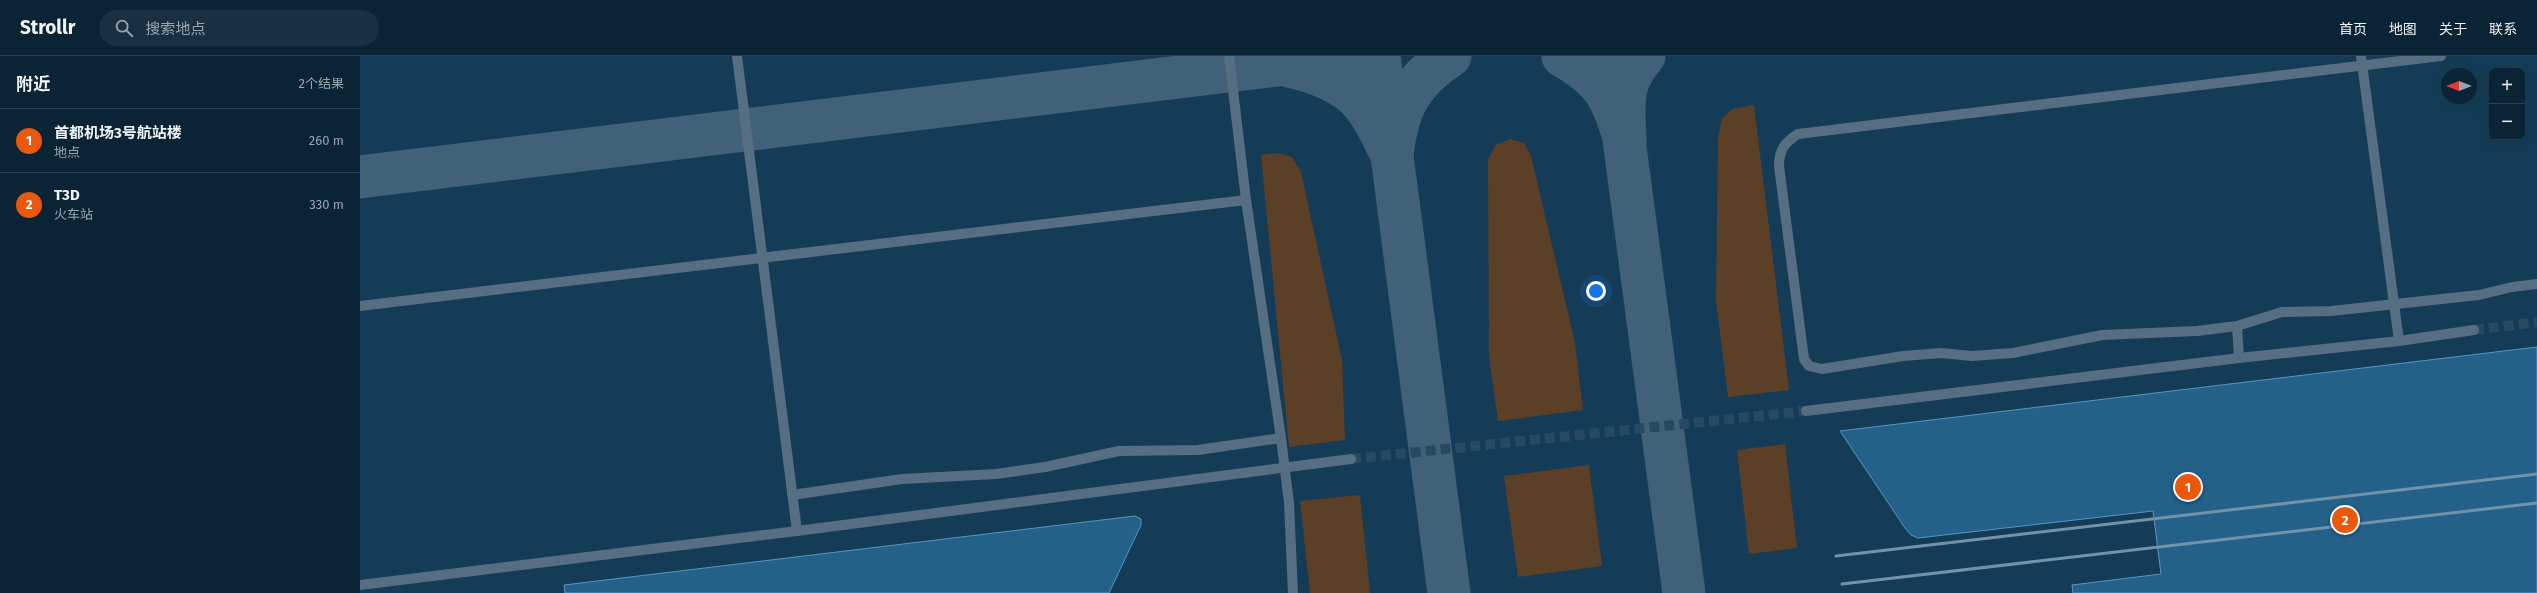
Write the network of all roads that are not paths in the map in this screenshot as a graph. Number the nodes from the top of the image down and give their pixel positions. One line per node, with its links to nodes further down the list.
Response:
1 (737, 56): 6 (lane)
2 (1229, 56): 5 (lane)
3 (2441, 56): 4 (lane)
4 (2362, 61): 8 (lane); 10 (lane)
5 (1246, 200): 6 (lane); 15 (lane)
6 (762, 257): 9 (lane); 17 (lane)
7 (2537, 284): 8 (lane)
8 (2393, 304): 10 (lane); 12 (lane)
9 (360, 306)
10 (2237, 326): 13 (lane)
11 (2474, 330): 12 (lane)
12 (2399, 341): 13 (lane)
13 (2239, 358): 14 (lane)
14 (1806, 411)
15 (1281, 438): 17 (lane); 20 (lane, bridge)
16 (1351, 459): 18 (lane)
17 (792, 495): 18 (lane)
18 (797, 531): 19 (lane)
19 (360, 585)
20 (1293, 593)

